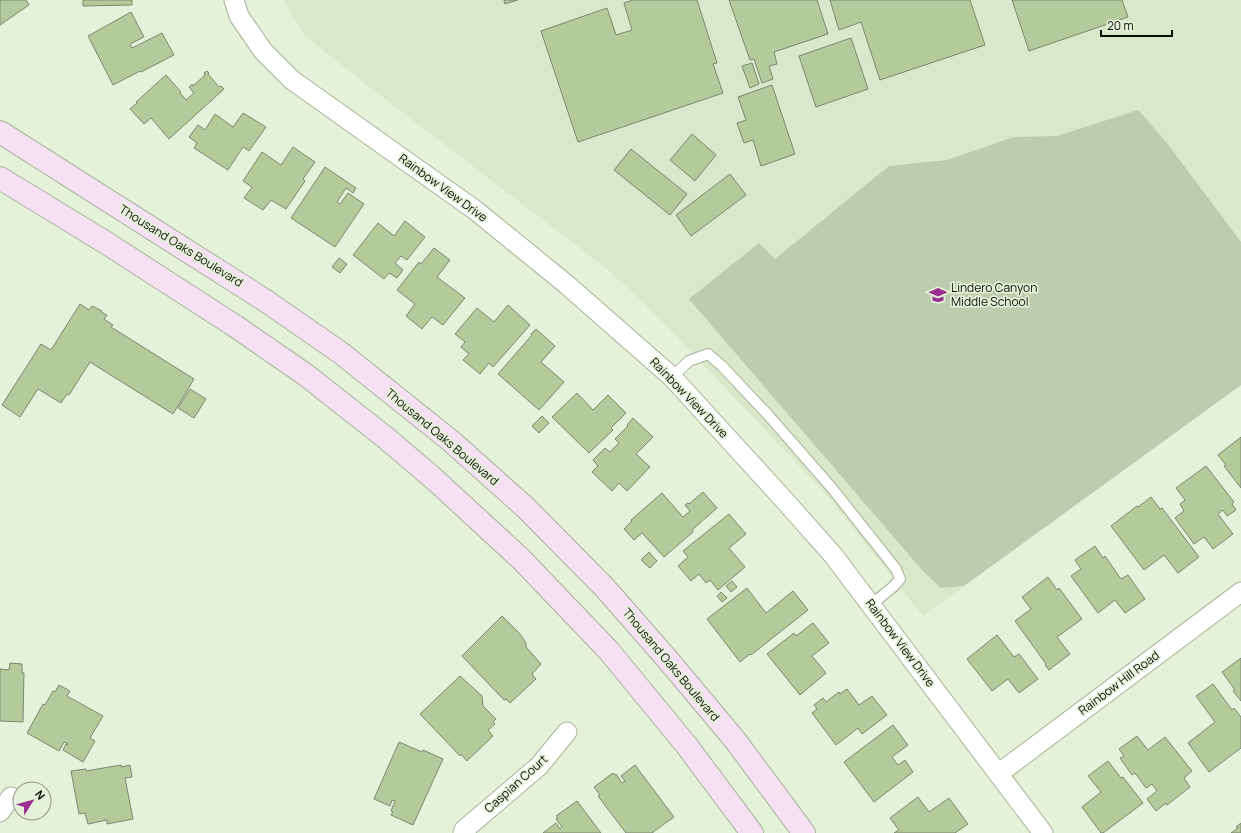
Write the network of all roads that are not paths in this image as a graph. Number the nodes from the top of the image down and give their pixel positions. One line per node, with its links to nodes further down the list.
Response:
1 (234, 0): 4 (street, Rainbow View Drive)
2 (0, 132): 13 (main road, Thousand Oaks Boulevard)
3 (0, 178): 12 (main road)
4 (672, 377): 6 (street, Rainbow View Drive); 6 (lane)
5 (1241, 592): 8 (street, Rainbow Hill Road)
6 (871, 605): 8 (street, Rainbow View Drive)
7 (567, 732): 11 (street, Caspian Court)
8 (998, 774): 14 (street, Rainbow View Drive)
9 (11, 797): 10 (street)
10 (0, 812)
11 (463, 833)
12 (752, 833)
13 (804, 833)
14 (1043, 833)

